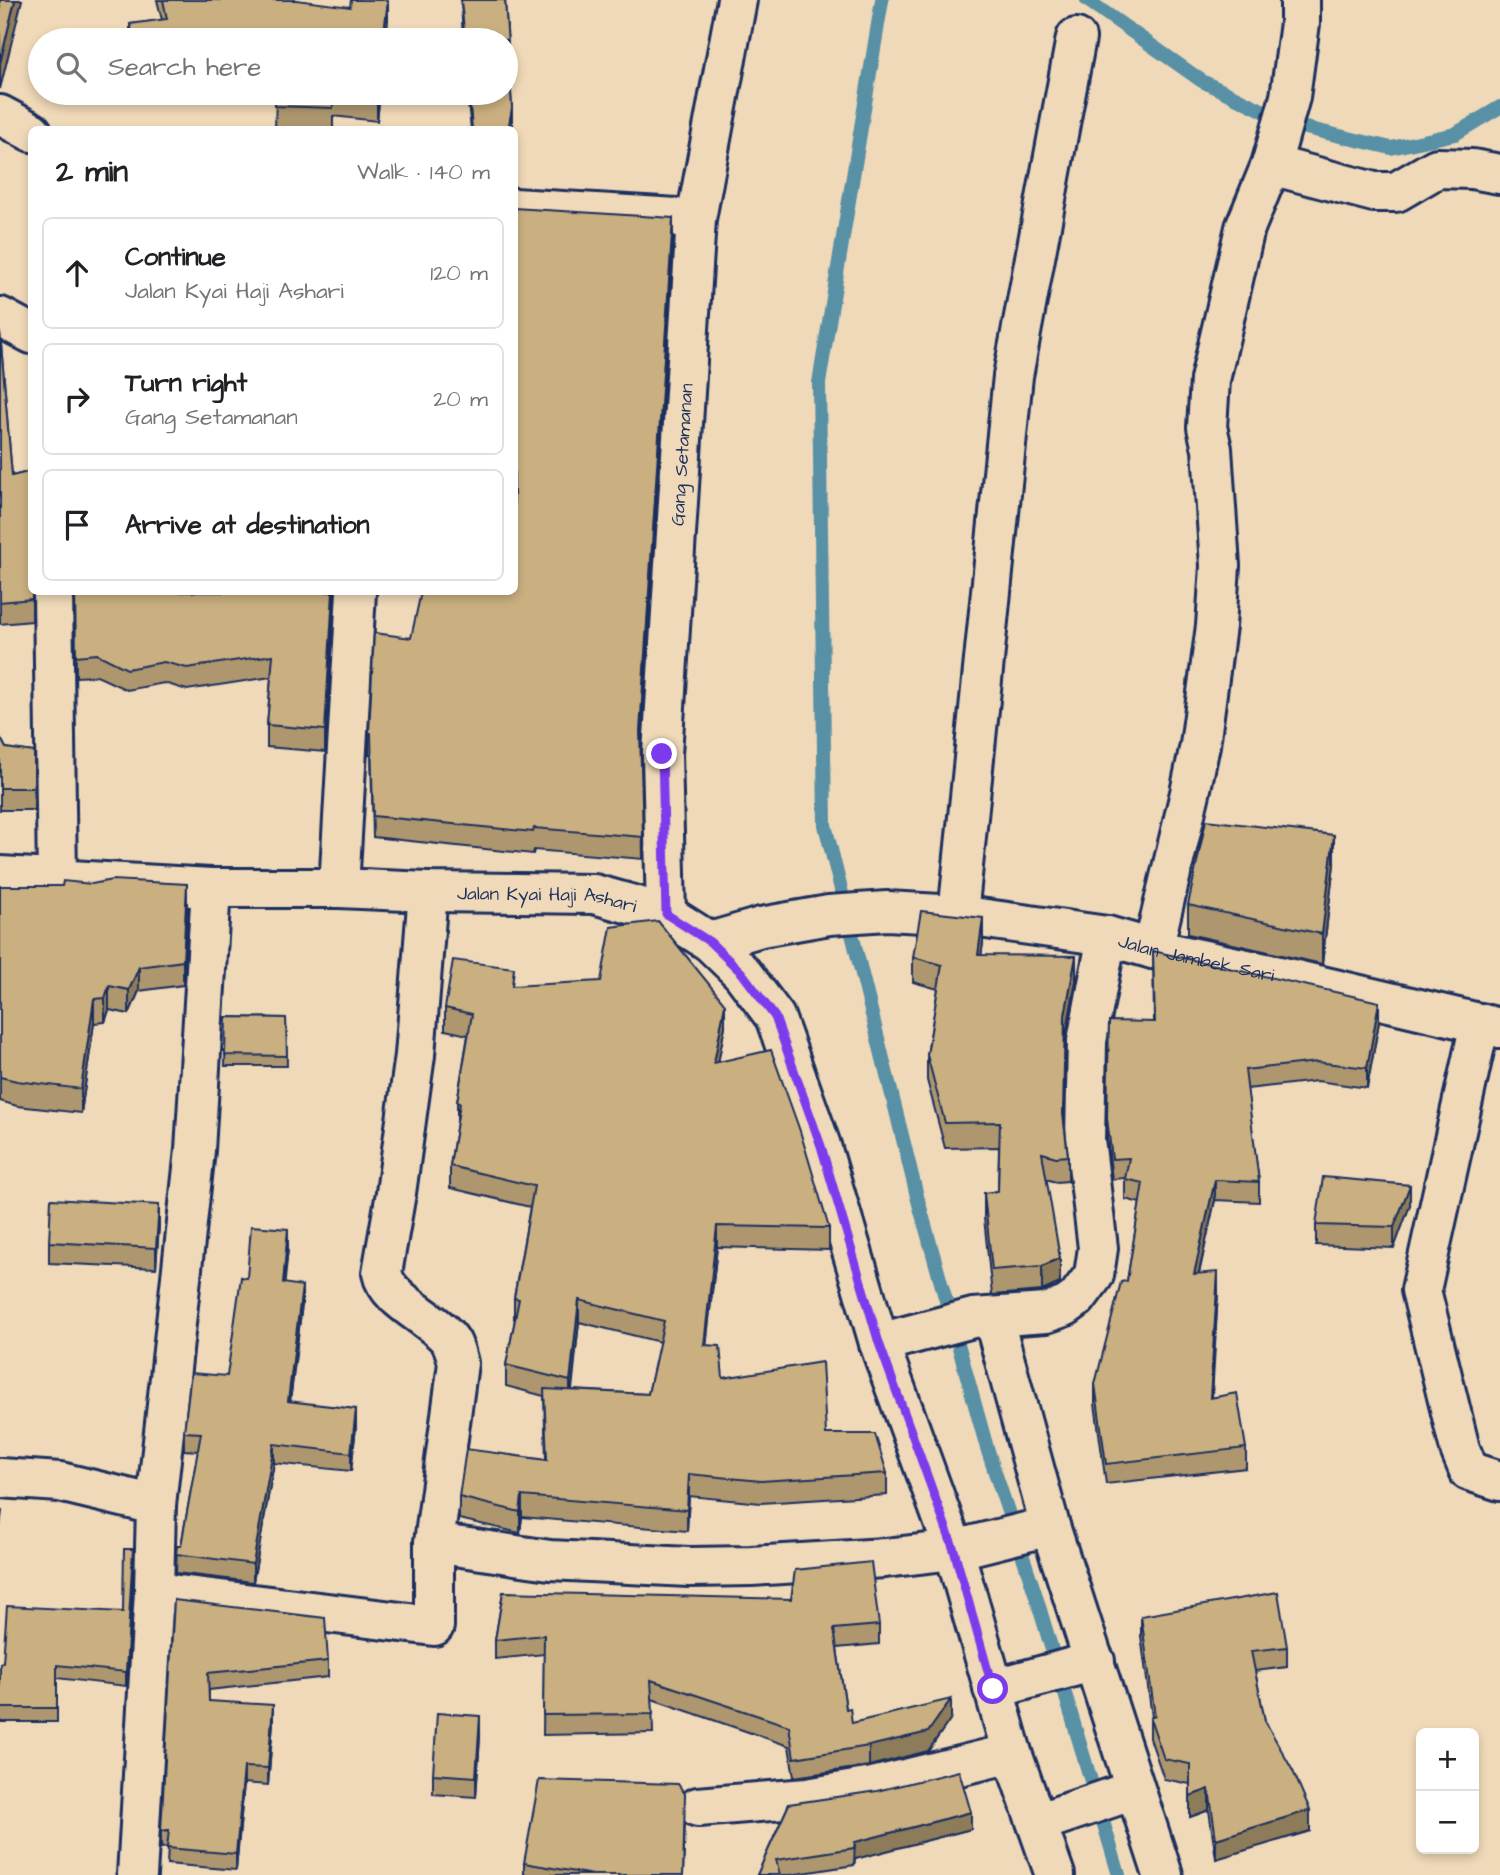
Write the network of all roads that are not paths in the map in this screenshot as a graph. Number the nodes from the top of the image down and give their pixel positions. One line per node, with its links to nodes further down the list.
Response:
1 (737, 0): 9 (street, Gang Setamanan)
2 (1300, 0): 6 (street)
3 (1076, 38): 20 (street)
4 (0, 115): 5 (street)
5 (28, 130)
6 (1273, 158): 7 (street); 23 (street)
7 (1500, 174)
8 (518, 208): 9 (street)
9 (696, 219): 19 (street, Gang Setamanan)
10 (0, 317): 11 (street)
11 (28, 332)
12 (53, 595): 15 (street)
13 (356, 595): 17 (street)
14 (0, 876): 15 (street, Jalan Kyai Haji Ashari)
15 (57, 880): 16 (street, Jalan Kyai Haji Ashari)
16 (211, 888): 17 (street, Jalan Kyai Haji Ashari); 29 (street)
17 (339, 888): 18 (street, Jalan Kyai Haji Ashari)
18 (428, 892): 19 (street, Jalan Kyai Haji Ashari); 31 (street)
19 (666, 914): 22 (street, Jalan Kyai Haji Ashari)
20 (958, 915): 21 (street, Jalan Jambek Sari); 22 (street, Jalan Jambek Sari)
21 (1107, 936): 23 (street, Jalan Jambek Sari); 25 (street)
22 (710, 942): 26 (street, Jalan Kyai Haji Ashari)
23 (1153, 949): 24 (street, Jalan Jambek Sari)
24 (1490, 1026): 28 (street)
25 (983, 1317): 26 (street); 30 (street)
26 (894, 1339): 32 (street, Jalan Kyai Haji Ashari)
27 (0, 1478): 29 (street)
28 (1500, 1481)
29 (156, 1505): 33 (street)
30 (1050, 1526): 32 (street); 34 (street)
31 (434, 1543): 32 (street); 33 (street)
32 (967, 1547): 35 (street, Jalan Kyai Haji Ashari)
33 (154, 1592): 40 (street)
34 (1095, 1661): 35 (street); 37 (street)
35 (1009, 1685): 36 (street, Jalan Kyai Haji Ashari)
36 (1012, 1754): 38 (street); 39 (street, Jalan Kyai Haji Ashari)
37 (1134, 1790): 39 (street); 42 (street)
38 (698, 1807)
39 (1052, 1818): 41 (street, Jalan Kyai Haji Ashari)
40 (137, 1875)
41 (1055, 1875)
42 (1163, 1875)

